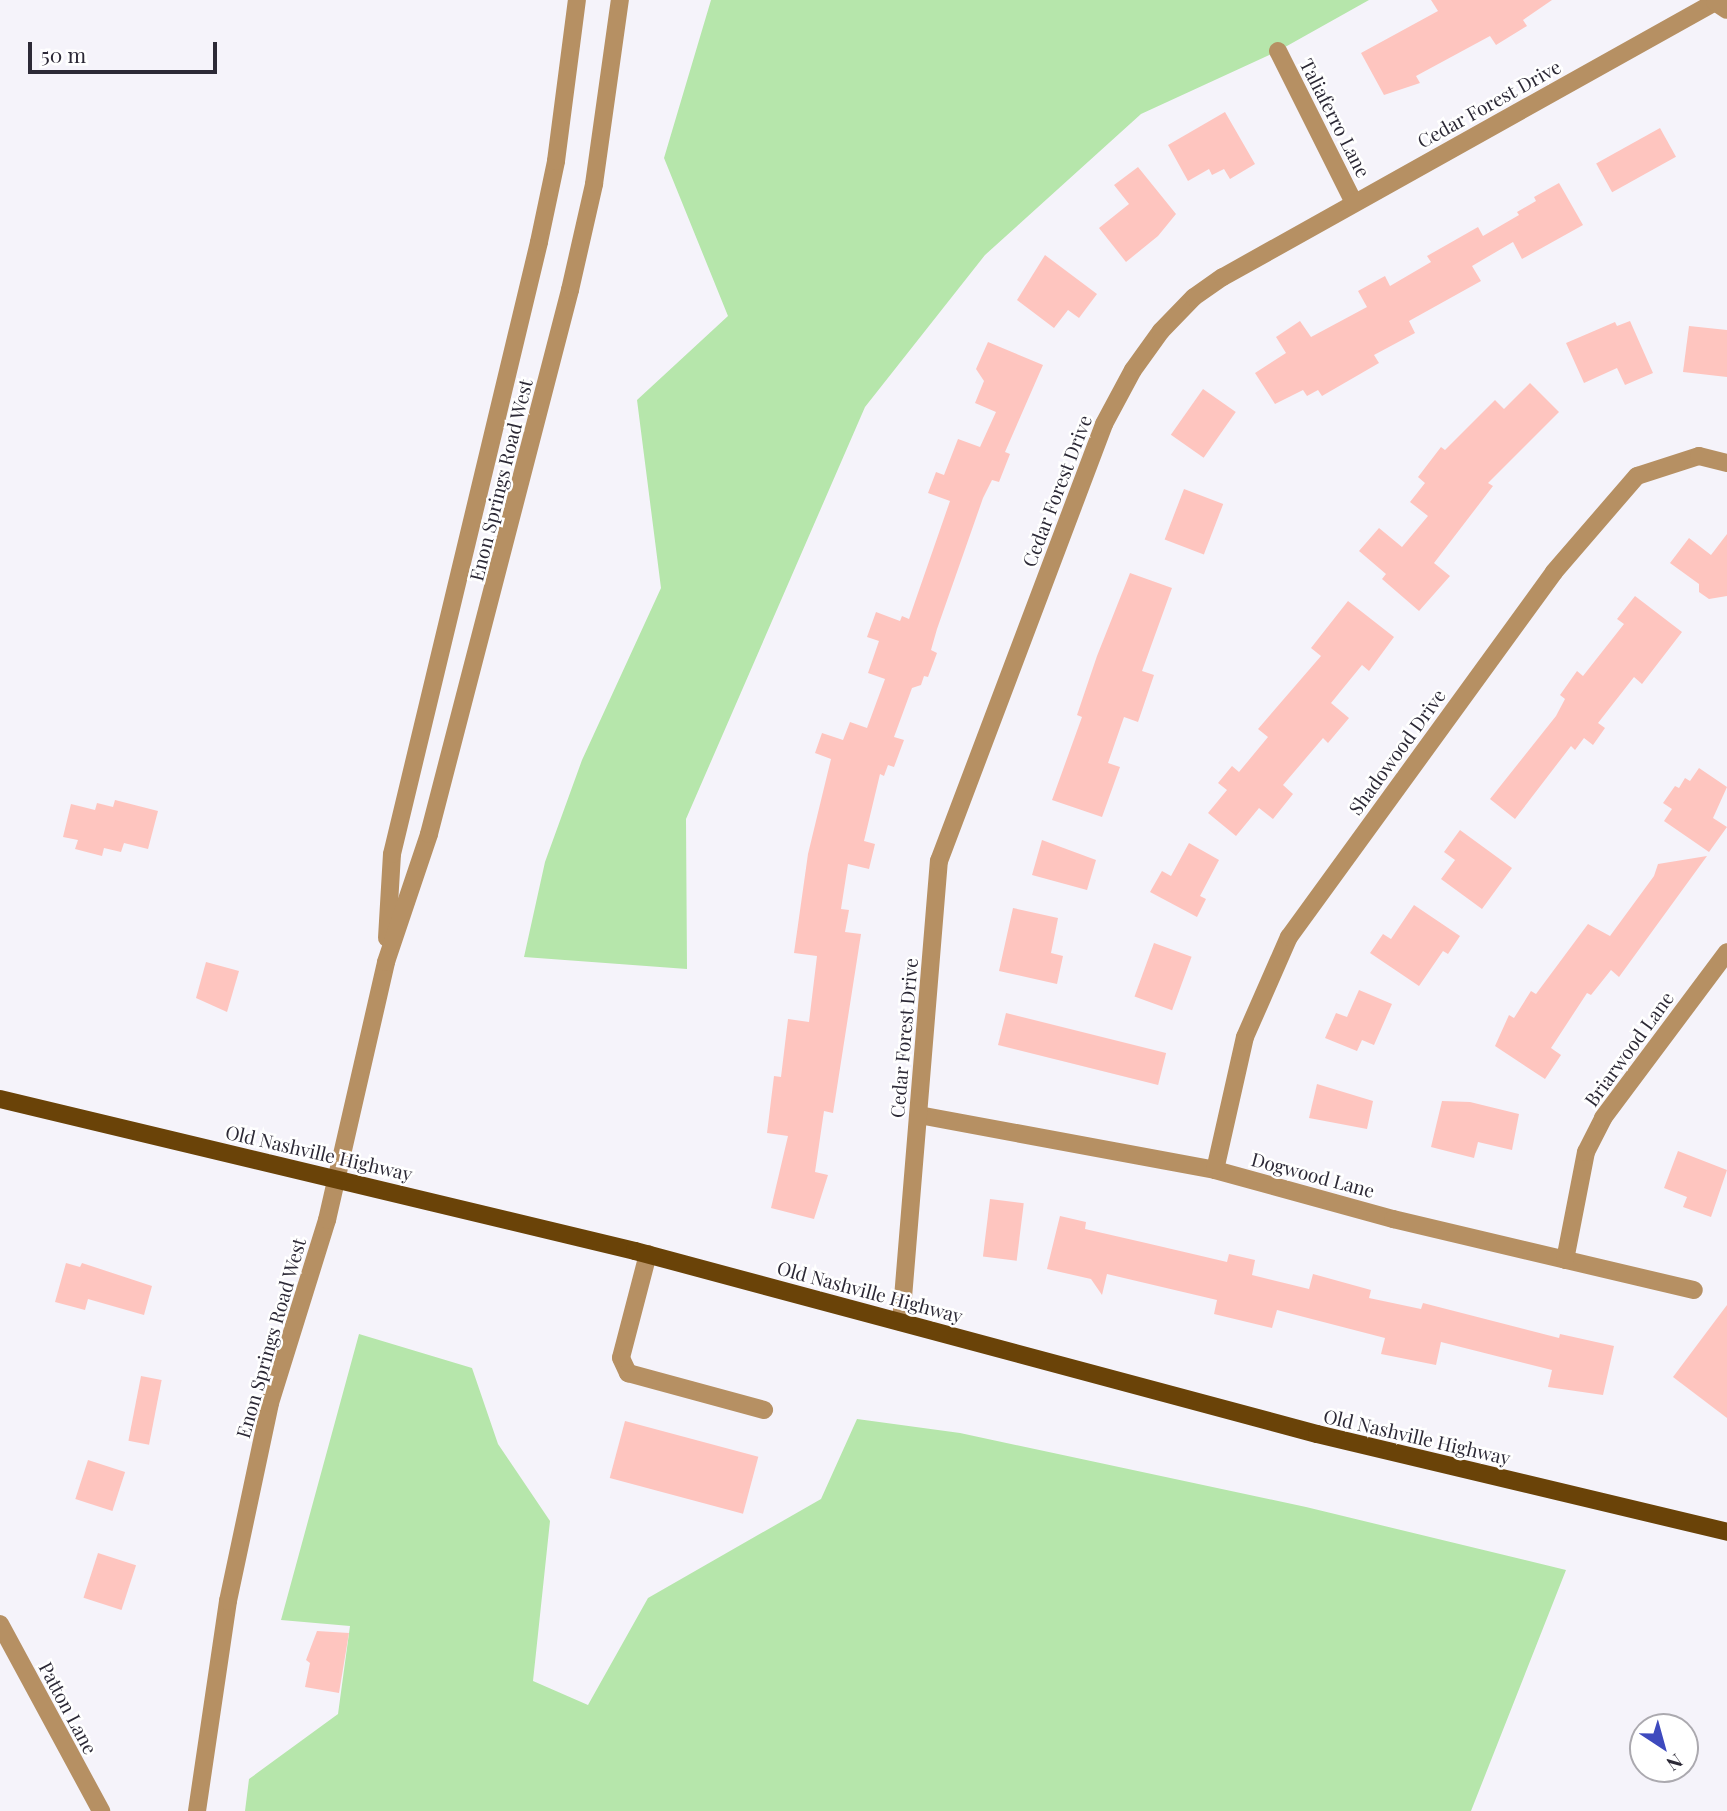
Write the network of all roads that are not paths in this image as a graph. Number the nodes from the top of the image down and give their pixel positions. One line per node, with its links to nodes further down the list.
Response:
1 (577, 0): 8 (street, Enon Springs Road West)
2 (620, 0): 8 (street, Enon Springs Road West)
3 (1727, 10): 5 (street, Cedar Forest Drive)
4 (1278, 51): 5 (street, Taliaferro Lane)
5 (1354, 203): 10 (street, Cedar Forest Drive)
6 (1727, 463): 11 (street, Shadowood Drive)
7 (1727, 952): 14 (street, Briarwood Lane)
8 (386, 962): 12 (street, Enon Springs Road West)
9 (0, 1099): 12 (main road, Old Nashville Highway)
10 (919, 1115): 11 (street, Dogwood Lane); 16 (street, Cedar Forest Drive)
11 (1214, 1170): 14 (street, Dogwood Lane)
12 (337, 1179): 13 (main road, Old Nashville Highway); 21 (street, Enon Springs Road West)
13 (648, 1254): 16 (main road, Old Nashville Highway); 17 (street)
14 (1565, 1260): 15 (street, Dogwood Lane)
15 (1694, 1290)
16 (901, 1322): 18 (main road, Old Nashville Highway)
17 (764, 1410)
18 (1727, 1532)
19 (0, 1624): 20 (street, Patton Lane)
20 (101, 1811)
21 (197, 1811)

